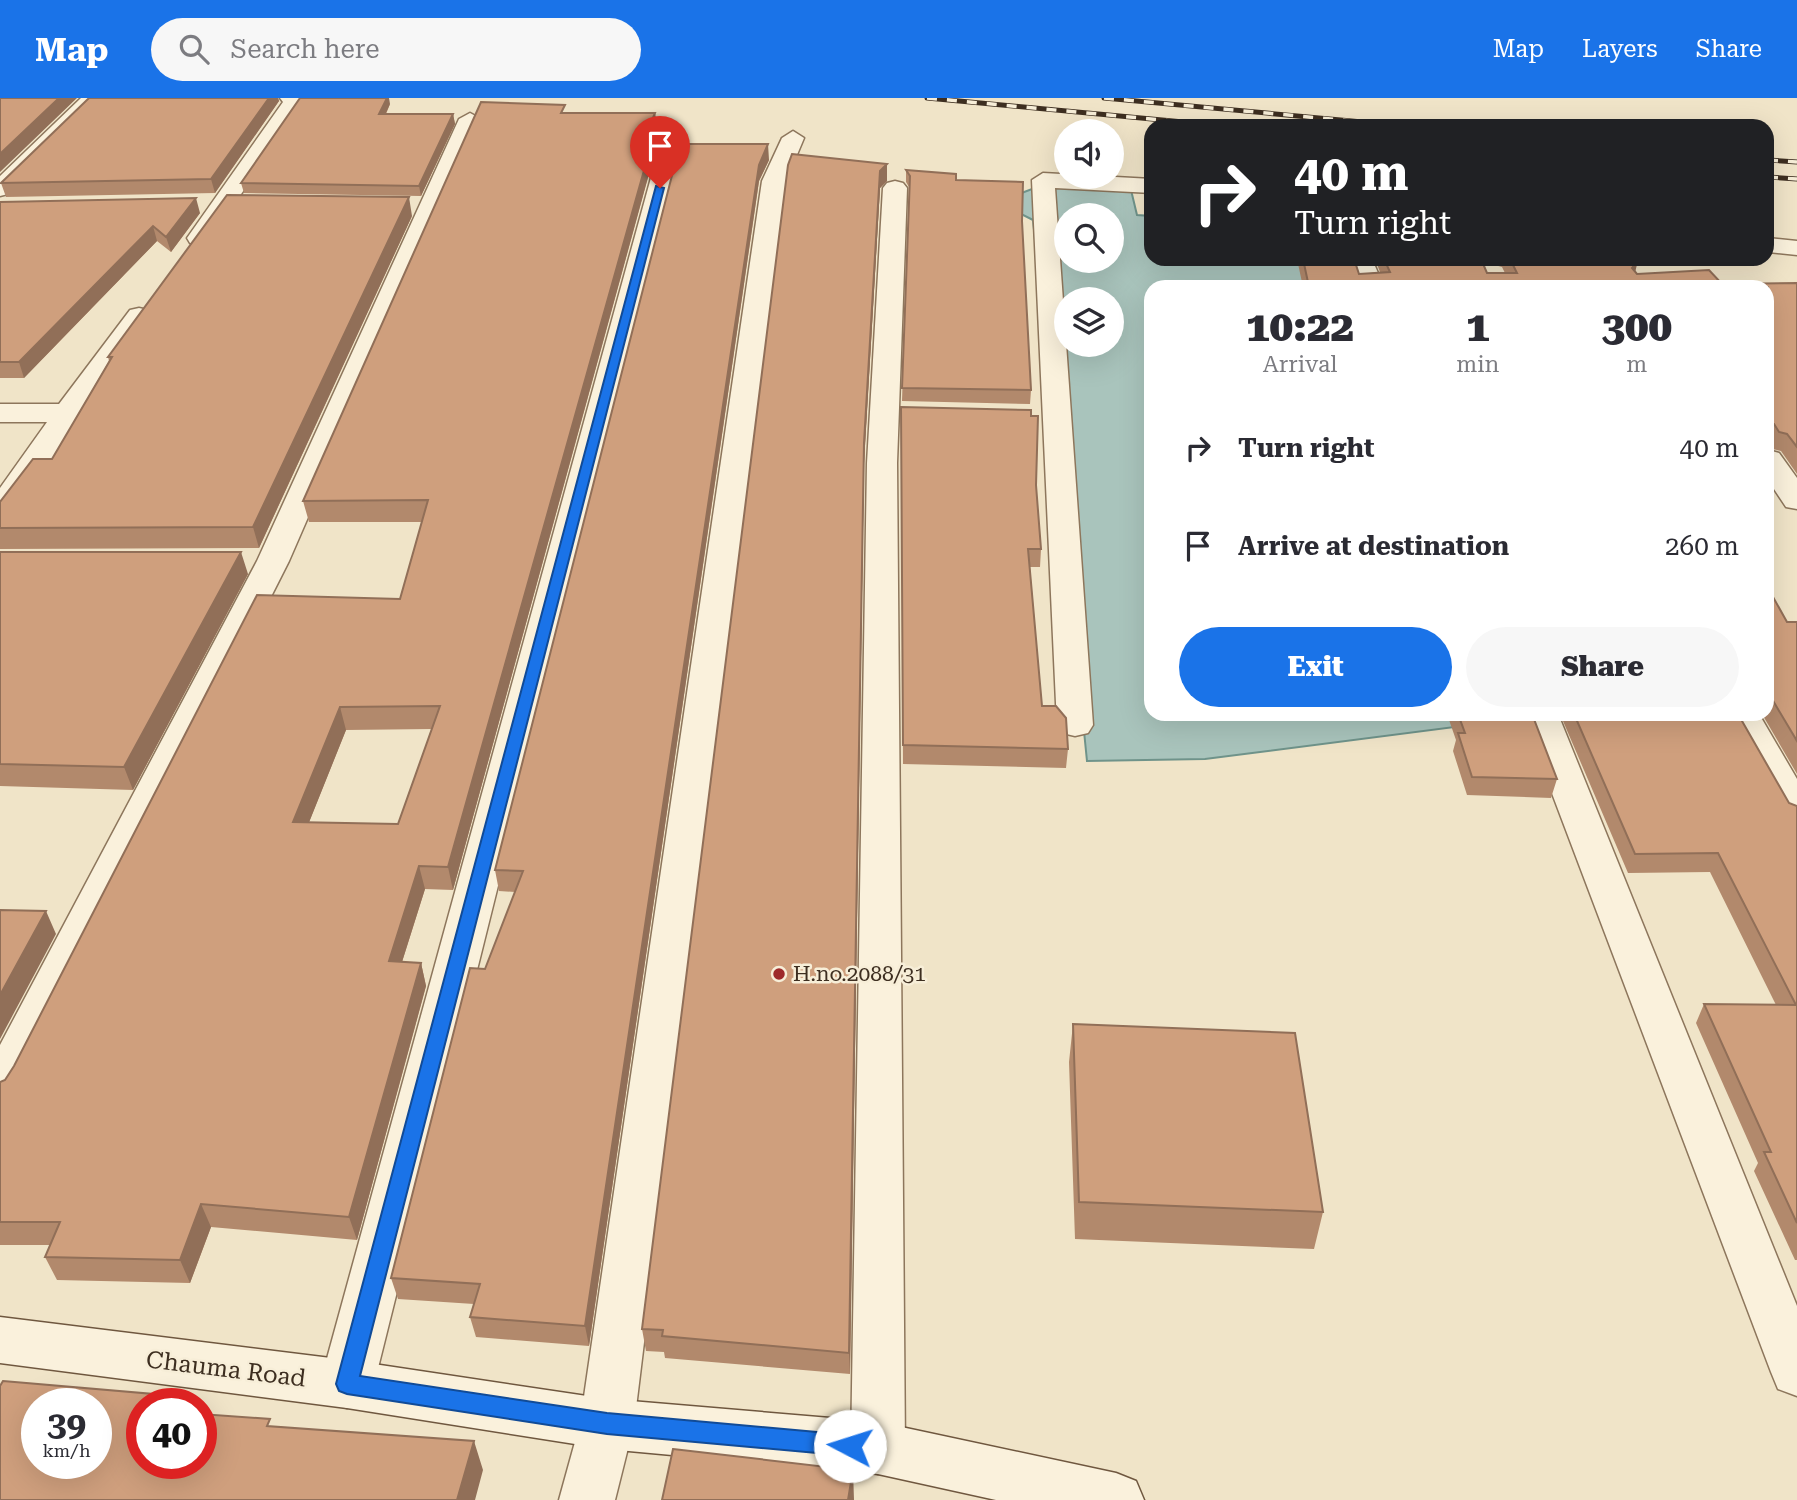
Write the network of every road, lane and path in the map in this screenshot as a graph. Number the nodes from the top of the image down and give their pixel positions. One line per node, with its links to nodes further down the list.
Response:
1 (93, 98): 8 (street)
2 (290, 98): 10 (street)
3 (470, 119): 22 (street)
4 (674, 134): 30 (street)
5 (793, 138): 31 (street)
6 (1144, 186): 25 (street)
7 (895, 188): 32 (street)
8 (4, 201)
9 (199, 203): 10 (street)
10 (225, 203): 11 (street); 14 (street)
11 (253, 203)
12 (1774, 246): 13 (street)
13 (1797, 248)
14 (183, 258)
15 (158, 291): 17 (street)
16 (0, 412): 17 (street)
17 (66, 413): 20 (street)
18 (1774, 467): 19 (street)
19 (1797, 500)
20 (0, 511)
21 (232, 561): 22 (street)
22 (273, 561): 27 (street)
23 (1543, 721): 29 (street)
24 (1745, 721): 26 (street)
25 (1075, 725)
26 (1797, 812)
27 (0, 1088)
28 (0, 1340): 30 (street, Chauma Road)
29 (1797, 1372)
30 (347, 1384): 31 (street, Chauma Road)
31 (607, 1424): 32 (street, Chauma Road); 33 (street)
32 (878, 1448): 34 (street, Chauma Road)
33 (587, 1500)
34 (1116, 1500)

